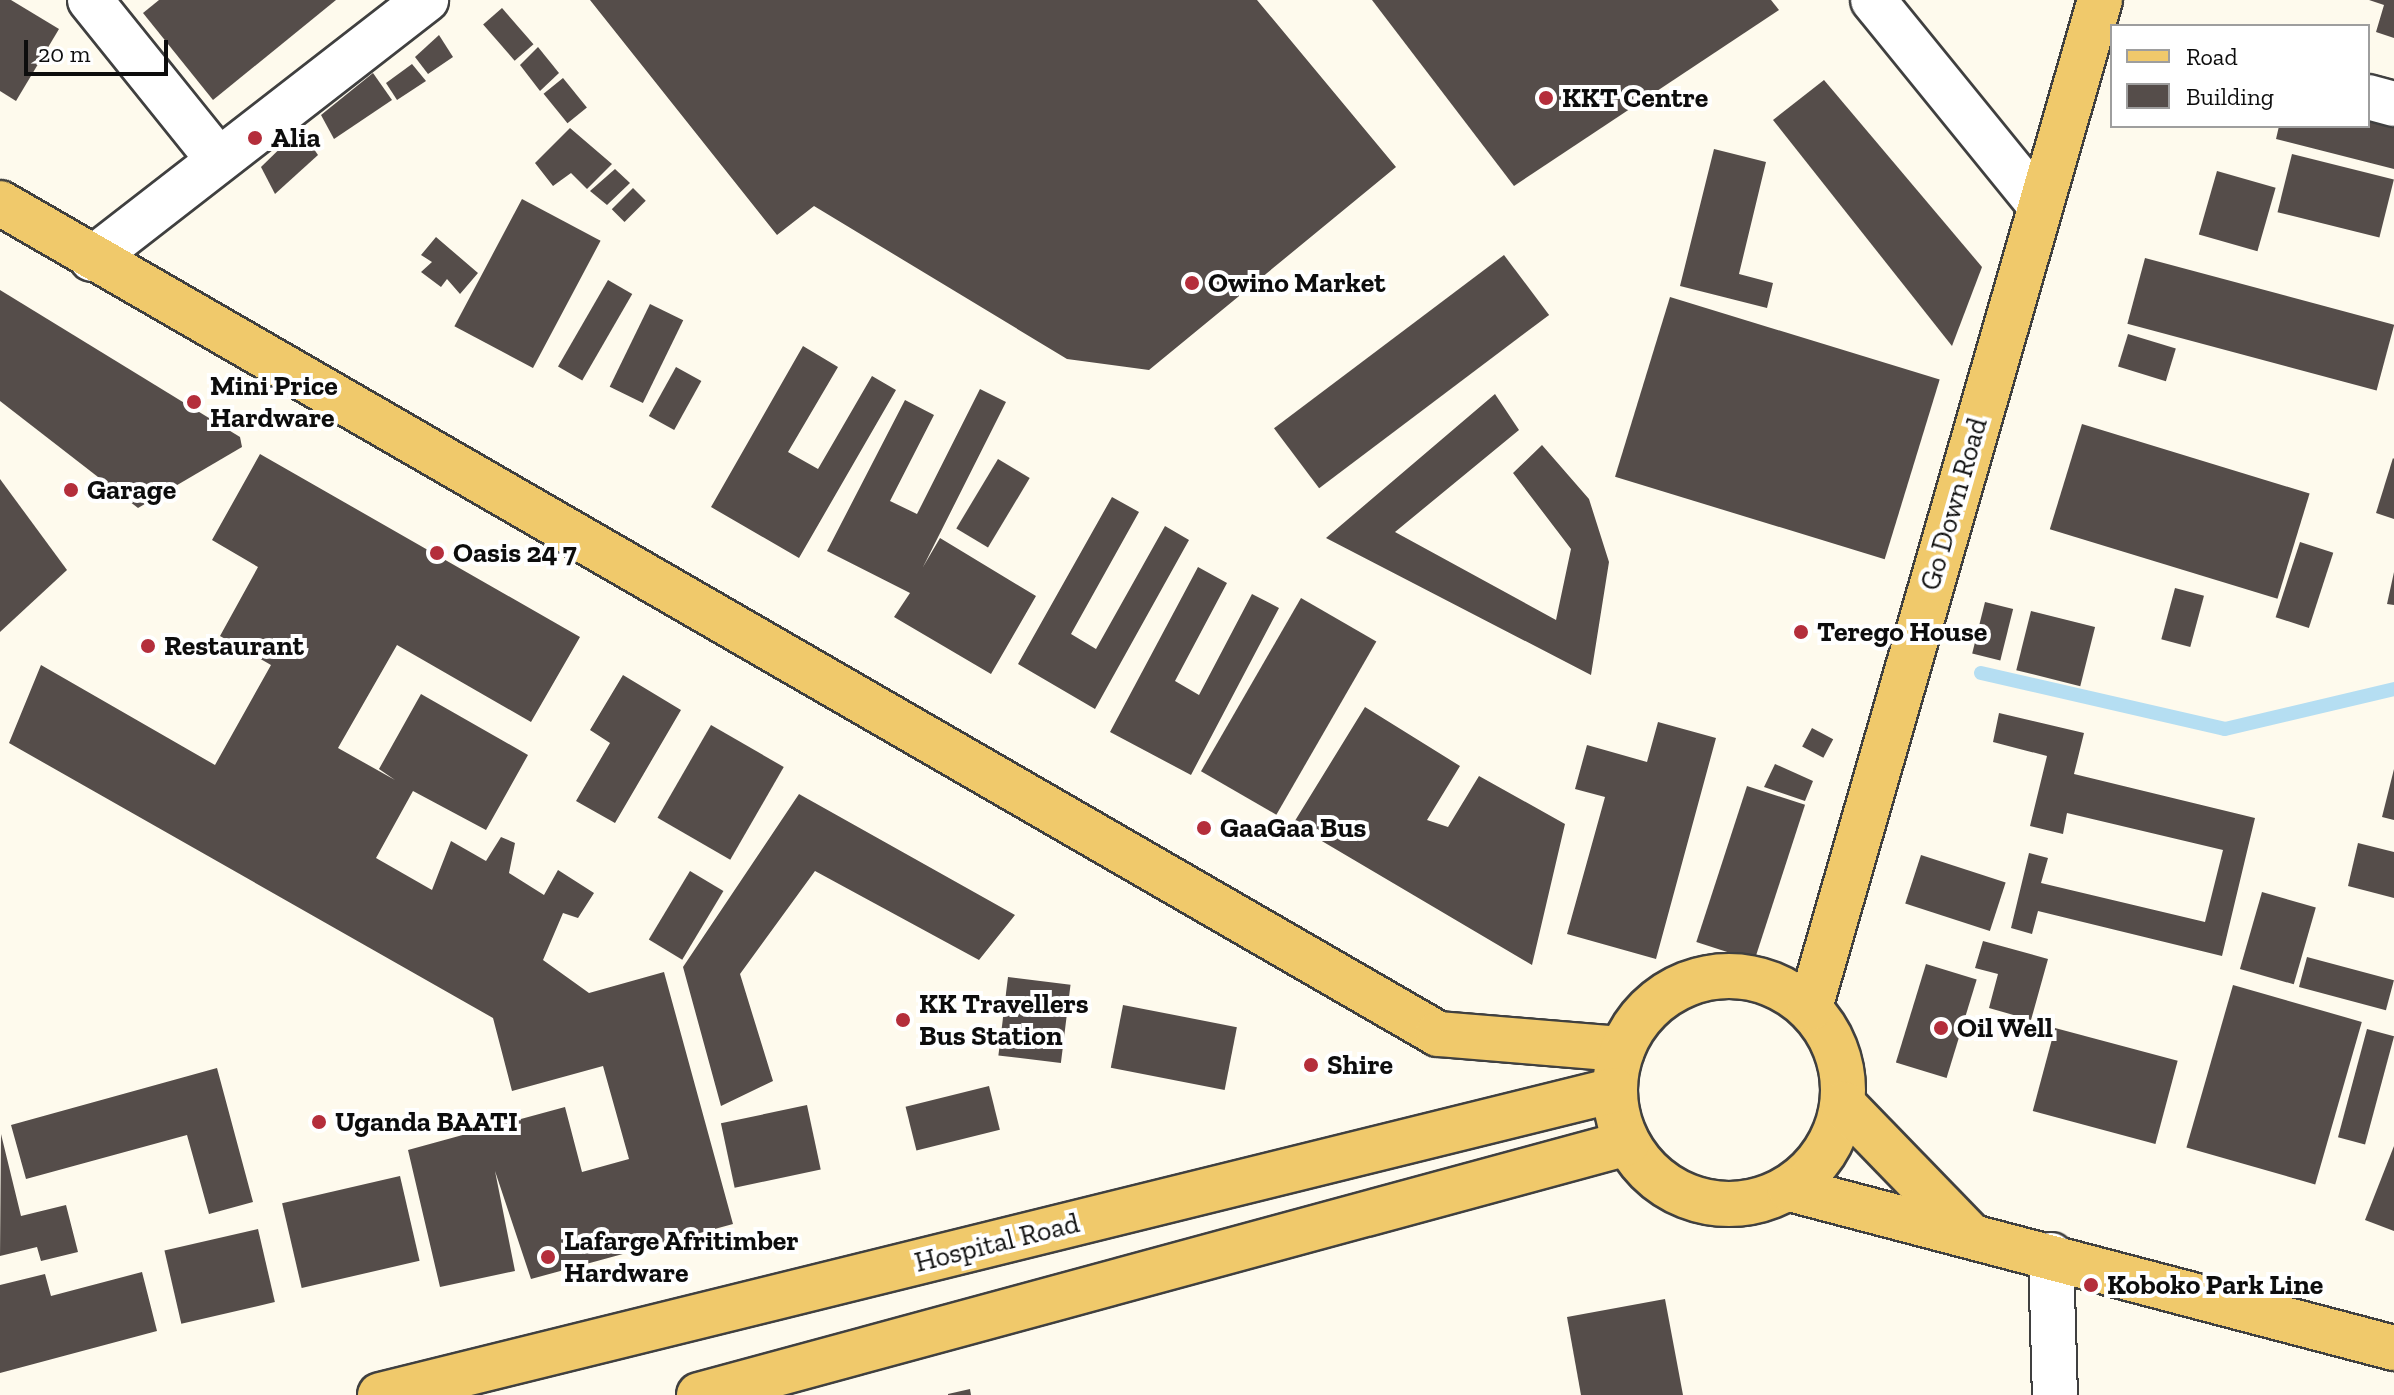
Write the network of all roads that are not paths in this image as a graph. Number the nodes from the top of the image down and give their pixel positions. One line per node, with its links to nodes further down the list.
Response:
1 (90, 0): 7 (street)
2 (426, 0): 7 (street)
3 (1873, 0): 9 (street)
4 (2101, 17): 9 (main road, Go Down Road)
5 (2370, 98): 6 (street)
6 (2394, 104)
7 (218, 159): 10 (street)
8 (0, 203): 10 (main road)
9 (2039, 204): 11 (main road, Go Down Road)
10 (92, 259): 12 (main road)
11 (1810, 1008): 12 (main road); 13 (main road)
12 (1618, 1069): 14 (main road); 19 (main road, Hospital Road)
13 (1843, 1104): 15 (main road); 16 (main road)
14 (1627, 1143): 15 (main road); 21 (main road)
15 (1790, 1189): 16 (main road)
16 (1968, 1233): 17 (main road)
17 (2051, 1255): 18 (main road); 22 (street)
18 (2394, 1348)
19 (446, 1388): 20 (main road, Hospital Road)
20 (380, 1395)
21 (699, 1395)
22 (2055, 1395)

